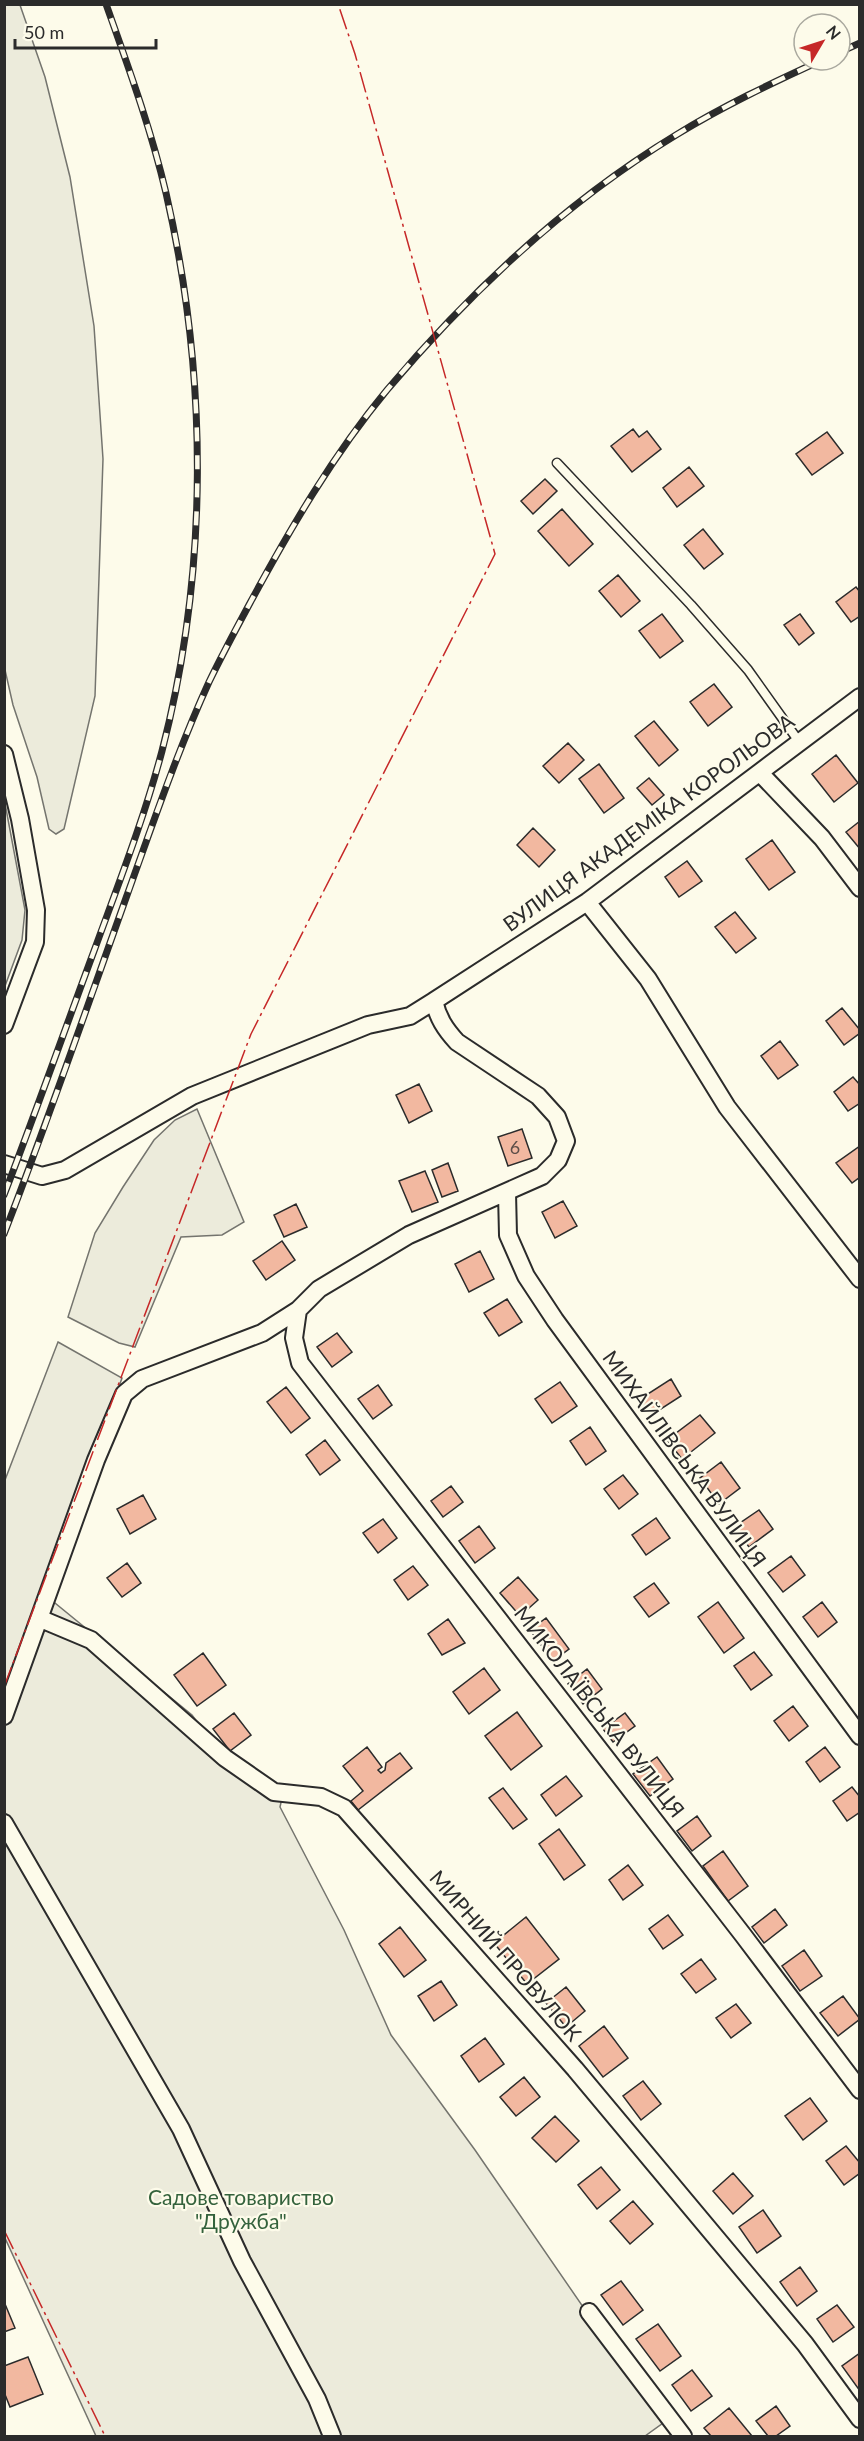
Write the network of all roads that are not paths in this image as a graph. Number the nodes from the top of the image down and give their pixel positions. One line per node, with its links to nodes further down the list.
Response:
1 (557, 463): 3 (lane)
2 (860, 697): 3 (street, ВУЛИЦЯ АКАДЕМІКА КОРОЛЬОВА)
3 (800, 743): 5 (street, ВУЛИЦЯ АКАДЕМІКА КОРОЛЬОВА)
4 (4, 754): 9 (street)
5 (760, 773): 6 (street); 7 (street, ВУЛИЦЯ АКАДЕМІКА КОРОЛЬОВА)
6 (860, 888)
7 (586, 902): 8 (street, ВУЛИЦЯ АКАДЕМІКА КОРОЛЬОВА); 12 (street)
8 (434, 1001): 10 (street, ВУЛИЦЯ АКАДЕМІКА КОРОЛЬОВА); 11 (street)
9 (4, 1025)
10 (4, 1164)
11 (507, 1193): 13 (street); 16 (street, МИХАЙЛІВСЬКА ВУЛИЦЯ)
12 (860, 1279)
13 (298, 1310): 14 (street); 18 (street, МИКОЛАЇВСЬКА ВУЛИЦЯ)
14 (41, 1619): 15 (street); 21 (street, МИРНИЙ ПРОВУЛОК)
15 (4, 1716)
16 (860, 1736)
17 (4, 1823): 22 (street)
18 (853, 2067): 19 (street, МИКОЛАЇВСЬКА ВУЛИЦЯ)
19 (860, 2090)
20 (589, 2312): 23 (street)
21 (860, 2419)
22 (332, 2436)
23 (683, 2436)

